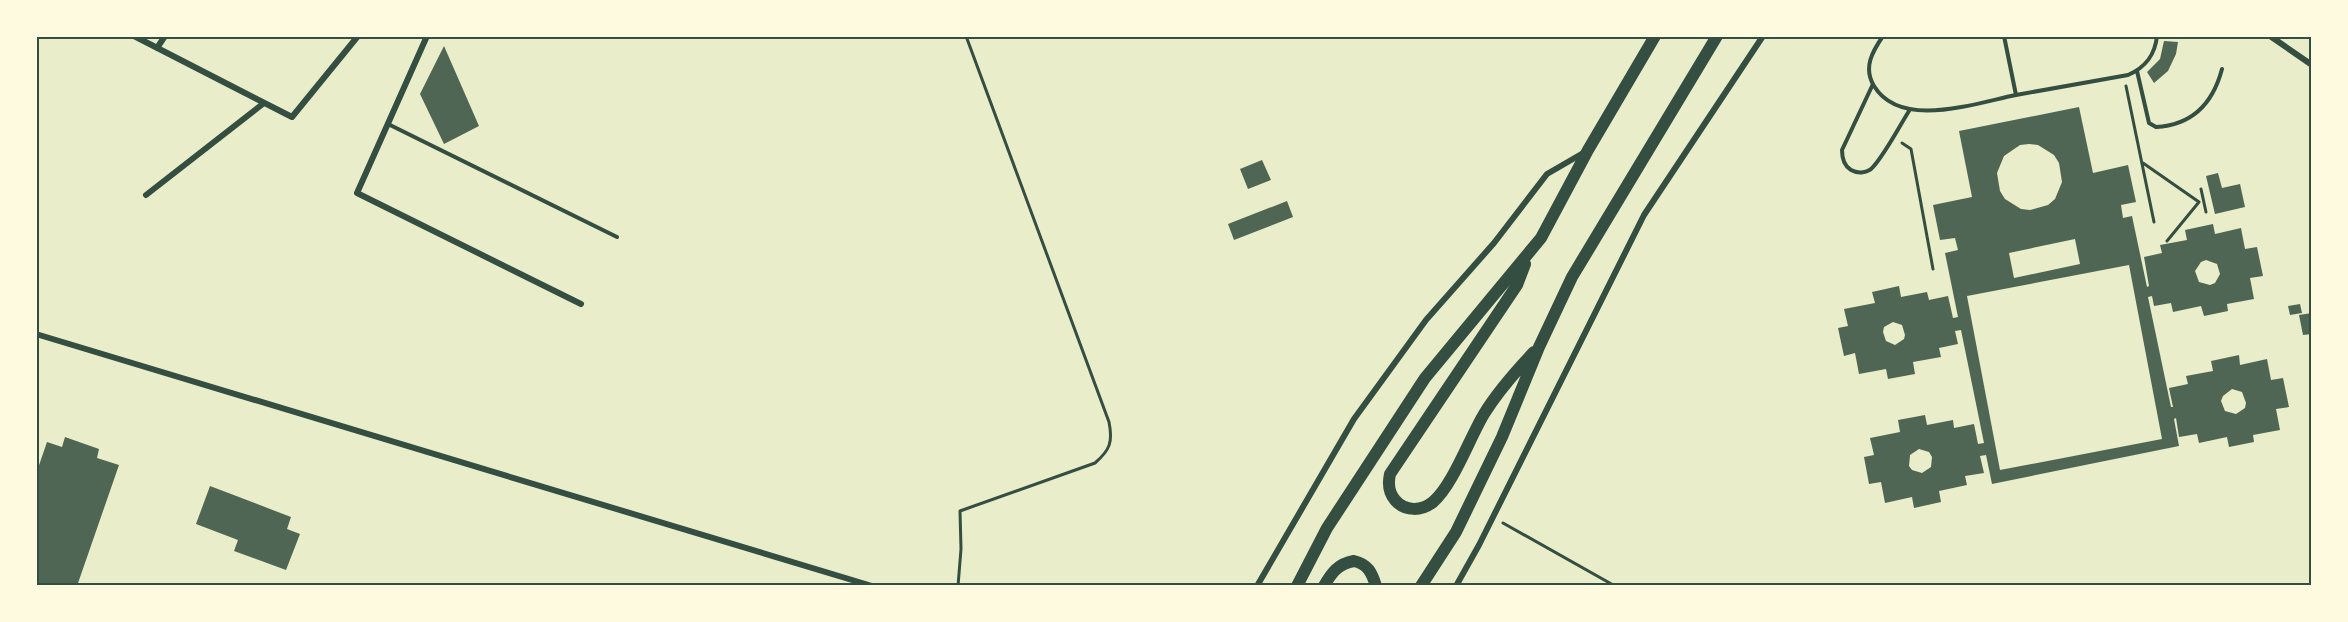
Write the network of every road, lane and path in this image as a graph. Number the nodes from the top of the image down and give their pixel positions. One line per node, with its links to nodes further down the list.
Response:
1 (134, 36): 13 (street)
2 (165, 36): 13 (street)
3 (358, 36): 20 (street)
4 (427, 36): 22 (street)
5 (966, 36): 40 (path)
6 (1655, 36): 24 (main road)
7 (1717, 36): 37 (main road)
8 (1763, 36): 38 (street)
9 (1883, 36): 18 (lane)
10 (2004, 36): 19 (lane)
11 (2157, 36): 16 (lane)
12 (2270, 36): 14 (street)
13 (157, 48): 20 (street)
14 (2312, 65)
15 (2222, 69): 16 (lane)
16 (2137, 71): 17 (lane)
17 (2123, 76): 19 (lane); 25 (path)
18 (1873, 84): 21 (lane); 23 (lane)
19 (2016, 96): 21 (lane)
20 (264, 103): 27 (street)
21 (1909, 111): 23 (lane)
22 (388, 124): 31 (lane); 35 (street)
23 (1892, 137): 34 (path)
24 (1588, 150): 33 (main road); 41 (street)
25 (2142, 162): 28 (path); 30 (path)
26 (2200, 189): 28 (path)
27 (146, 195)
28 (2201, 201): 29 (path); 32 (path)
29 (2206, 212)
30 (2154, 222)
31 (617, 237)
32 (2167, 241)
33 (1531, 251): 37 (main road); 42 (main road)
34 (1933, 269)
35 (581, 304)
36 (36, 334): 39 (street)
37 (1539, 347): 45 (main road)
38 (1493, 517): 46 (street); 47 (path)
39 (872, 586)
40 (958, 586)
41 (1257, 586)
42 (1297, 586)
43 (1324, 586): 44 (main road)
44 (1376, 586)
45 (1421, 586)
46 (1456, 586)
47 (1615, 586)

